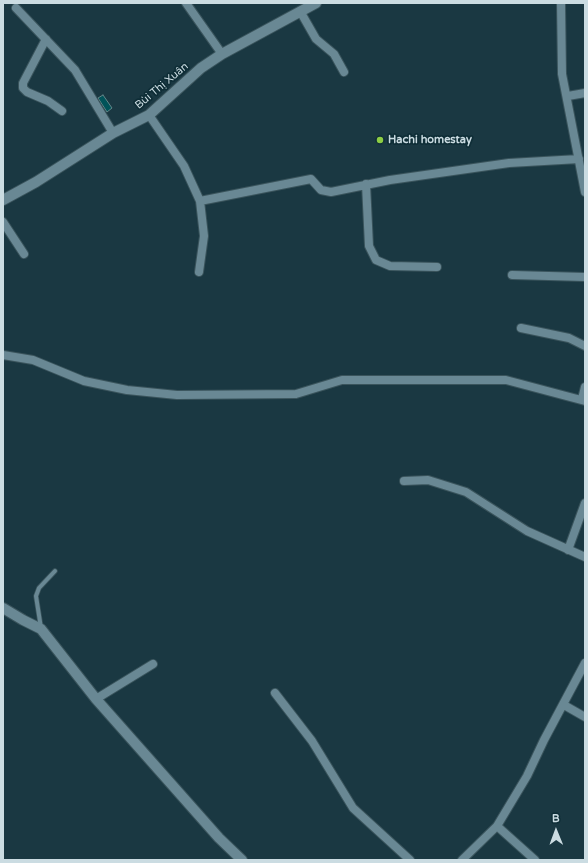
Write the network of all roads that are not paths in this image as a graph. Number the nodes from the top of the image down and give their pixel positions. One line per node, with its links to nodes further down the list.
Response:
1 (186, 3): 7 (street)
2 (316, 3): 5 (street, Bùi Thị Xuân)
3 (561, 3): 10 (street)
4 (16, 8): 6 (street)
5 (300, 11): 7 (street, Bùi Thị Xuân); 8 (street)
6 (46, 39): 11 (street); 13 (street)
7 (222, 54): 12 (street, Bùi Thị Xuân)
8 (344, 72)
9 (585, 93): 10 (street)
10 (568, 96): 14 (street)
11 (62, 111)
12 (149, 115): 13 (street, Bùi Thị Xuân); 18 (street)
13 (113, 133): 17 (street, Bùi Thị Xuân)
14 (579, 159): 15 (street); 16 (street)
15 (366, 184): 18 (street); 21 (street)
16 (585, 192)
17 (3, 200)
18 (200, 201): 22 (street)
19 (3, 222): 20 (street)
20 (24, 254)
21 (437, 267)
22 (199, 272)
23 (512, 274): 24 (street)
24 (585, 277)
25 (521, 328): 26 (street)
26 (585, 346)
27 (3, 355): 29 (street)
28 (585, 387): 29 (street)
29 (583, 400)
30 (404, 481): 32 (street)
31 (585, 503): 32 (street)
32 (568, 550): 33 (street)
33 (585, 557)
34 (55, 571): 36 (lane)
35 (3, 608): 36 (street)
36 (41, 629): 40 (street)
37 (585, 662): 41 (street)
38 (152, 664): 40 (street)
39 (275, 693): 45 (street)
40 (96, 699): 44 (street)
41 (564, 705): 42 (street); 43 (street)
42 (585, 717)
43 (497, 826): 46 (street); 47 (street)
44 (242, 860)
45 (410, 860)
46 (462, 860)
47 (535, 860)

